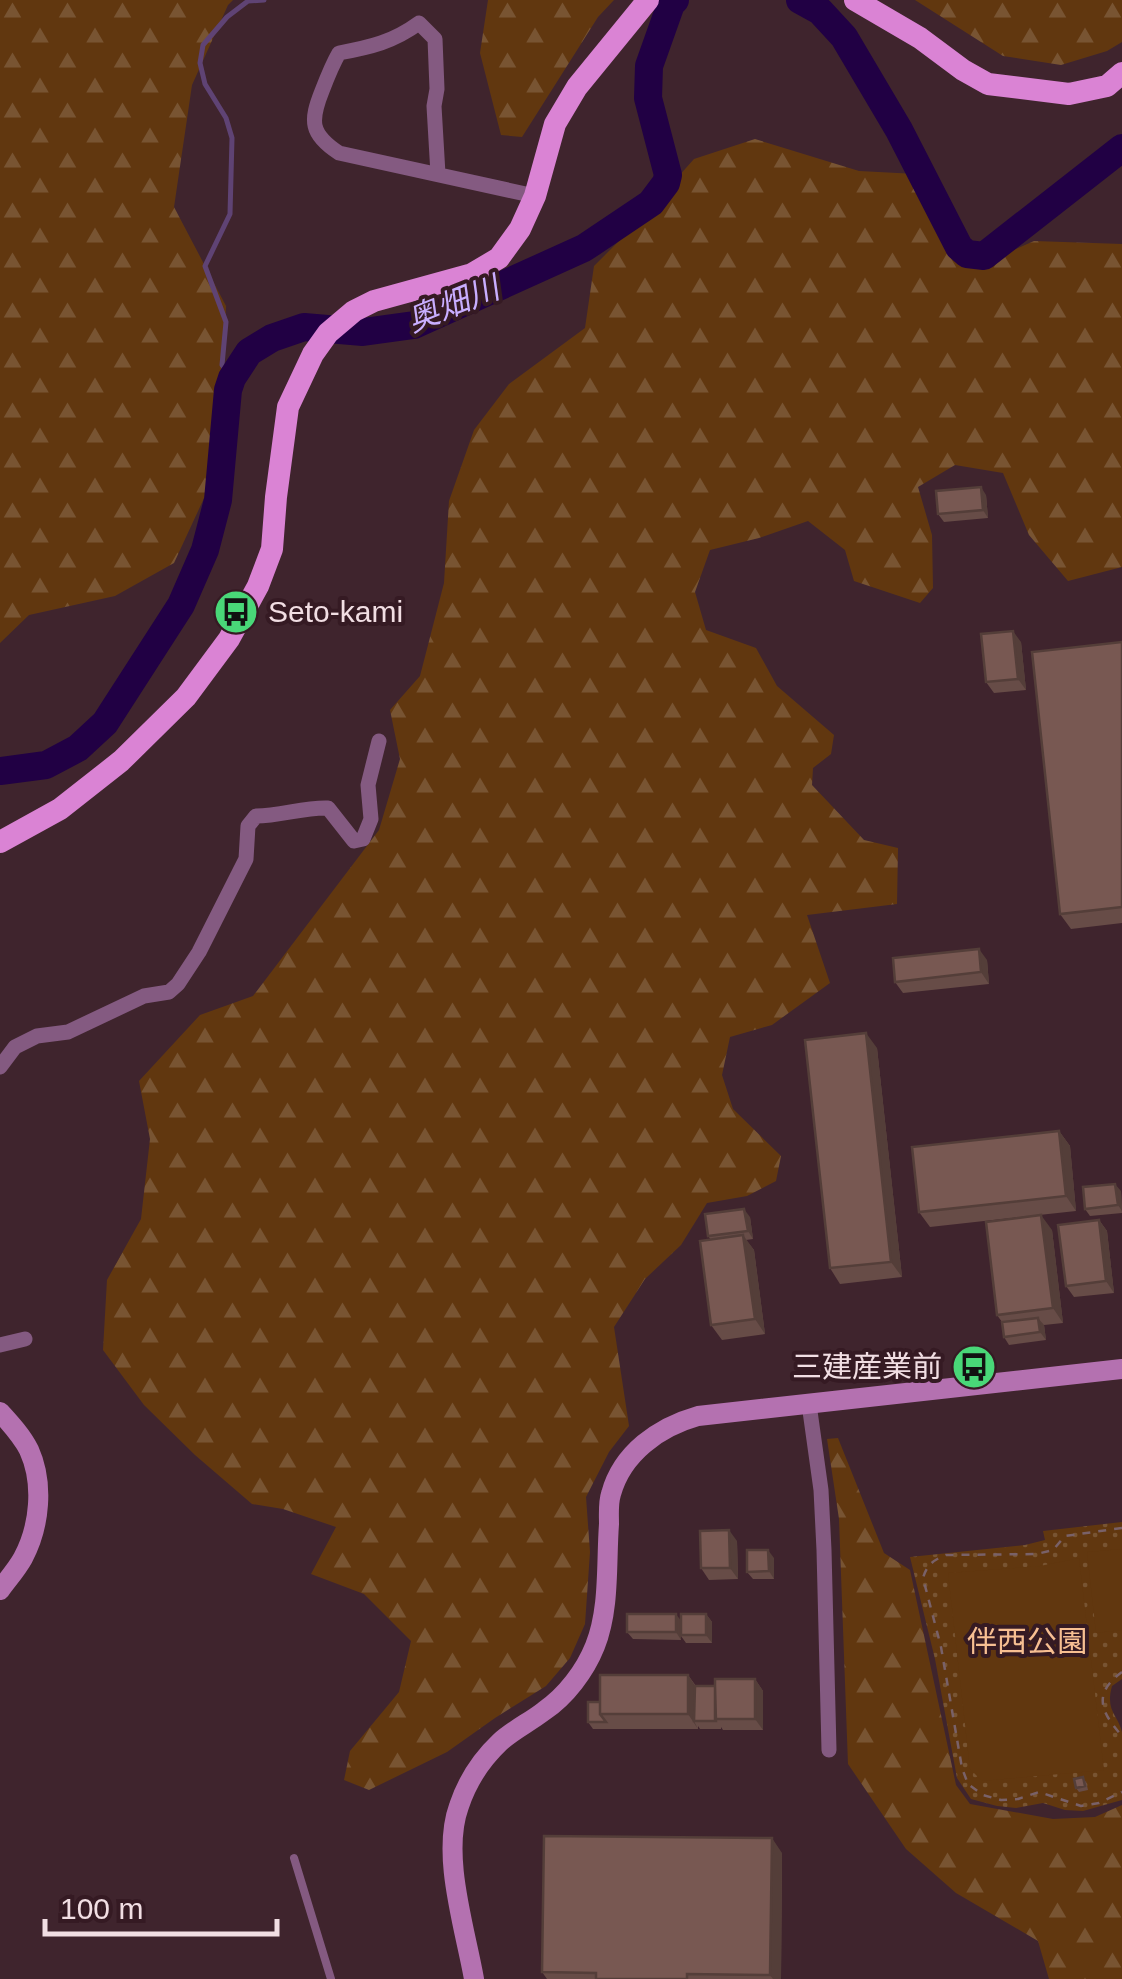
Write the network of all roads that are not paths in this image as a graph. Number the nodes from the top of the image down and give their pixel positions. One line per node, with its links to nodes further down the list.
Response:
1 (648, 0): 5 (main road)
2 (855, 0): 3 (main road)
3 (1122, 73)
4 (438, 174): 4 (street); 5 (street)
5 (536, 196): 7 (main road)
6 (379, 740): 8 (street)
7 (0, 842)
8 (0, 1067)
9 (25, 1339): 10 (street)
10 (0, 1345)
11 (1122, 1369): 12 (street)
12 (809, 1404): 15 (street); 18 (street)
13 (0, 1412): 14 (street)
14 (0, 1590)
15 (829, 1750)
16 (294, 1858): 17 (lane)
17 (332, 1979)
18 (474, 1979)

